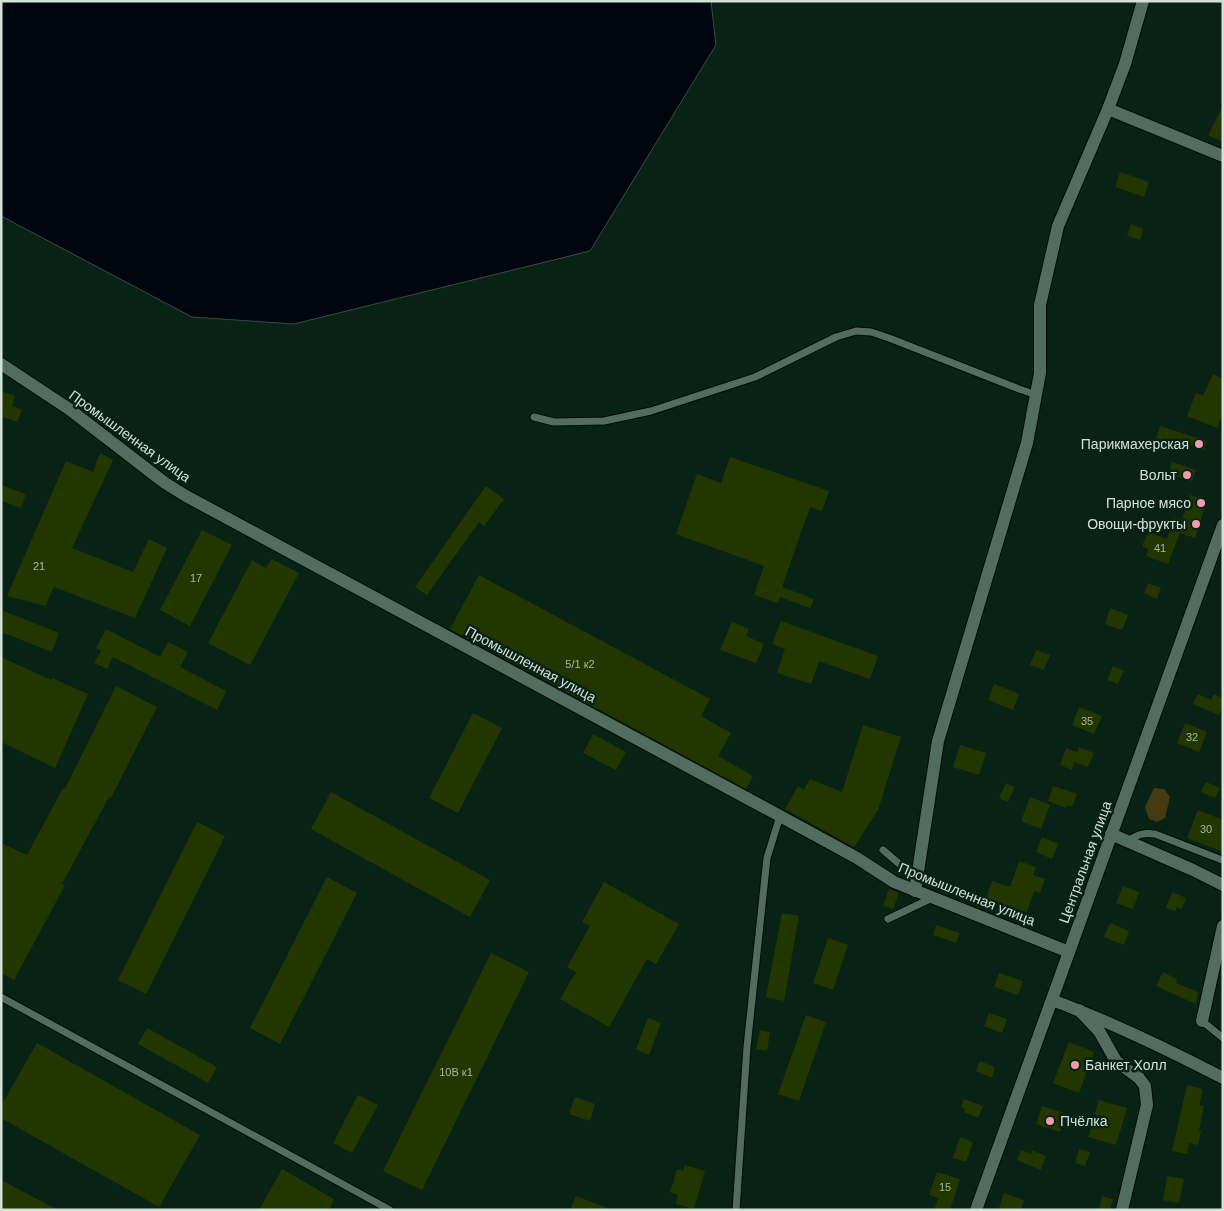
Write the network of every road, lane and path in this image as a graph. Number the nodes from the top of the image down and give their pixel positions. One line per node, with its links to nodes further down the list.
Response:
1 (1143, 1): 2 (street)
2 (1108, 109): 3 (street); 5 (street)
3 (1223, 156)
4 (1, 364): 8 (street, Промышленная улица)
5 (1037, 395): 6 (lane); 13 (street)
6 (534, 417)
7 (1222, 530): 9 (street, Центральная улица)
8 (780, 816): 13 (street, Промышленная улица); 26 (lane)
9 (1111, 834): 10 (street); 18 (street, Центральная улица)
10 (1127, 841): 12 (lane); 14 (street)
11 (883, 850): 13 (lane)
12 (1222, 860)
13 (916, 885): 15 (street, Промышленная улица)
14 (1223, 885)
15 (932, 898): 16 (lane); 18 (street, Промышленная улица)
16 (888, 919)
17 (1223, 926): 22 (street)
18 (1069, 952): 20 (street, Центральная улица)
19 (1, 997): 25 (lane)
20 (1052, 1000): 21 (street); 27 (street, Центральная улица)
21 (1079, 1010): 24 (street); 28 (street)
22 (1202, 1022): 23 (lane)
23 (1223, 1038)
24 (1223, 1078)
25 (390, 1210)
26 (736, 1210)
27 (976, 1210)
28 (1122, 1210)

